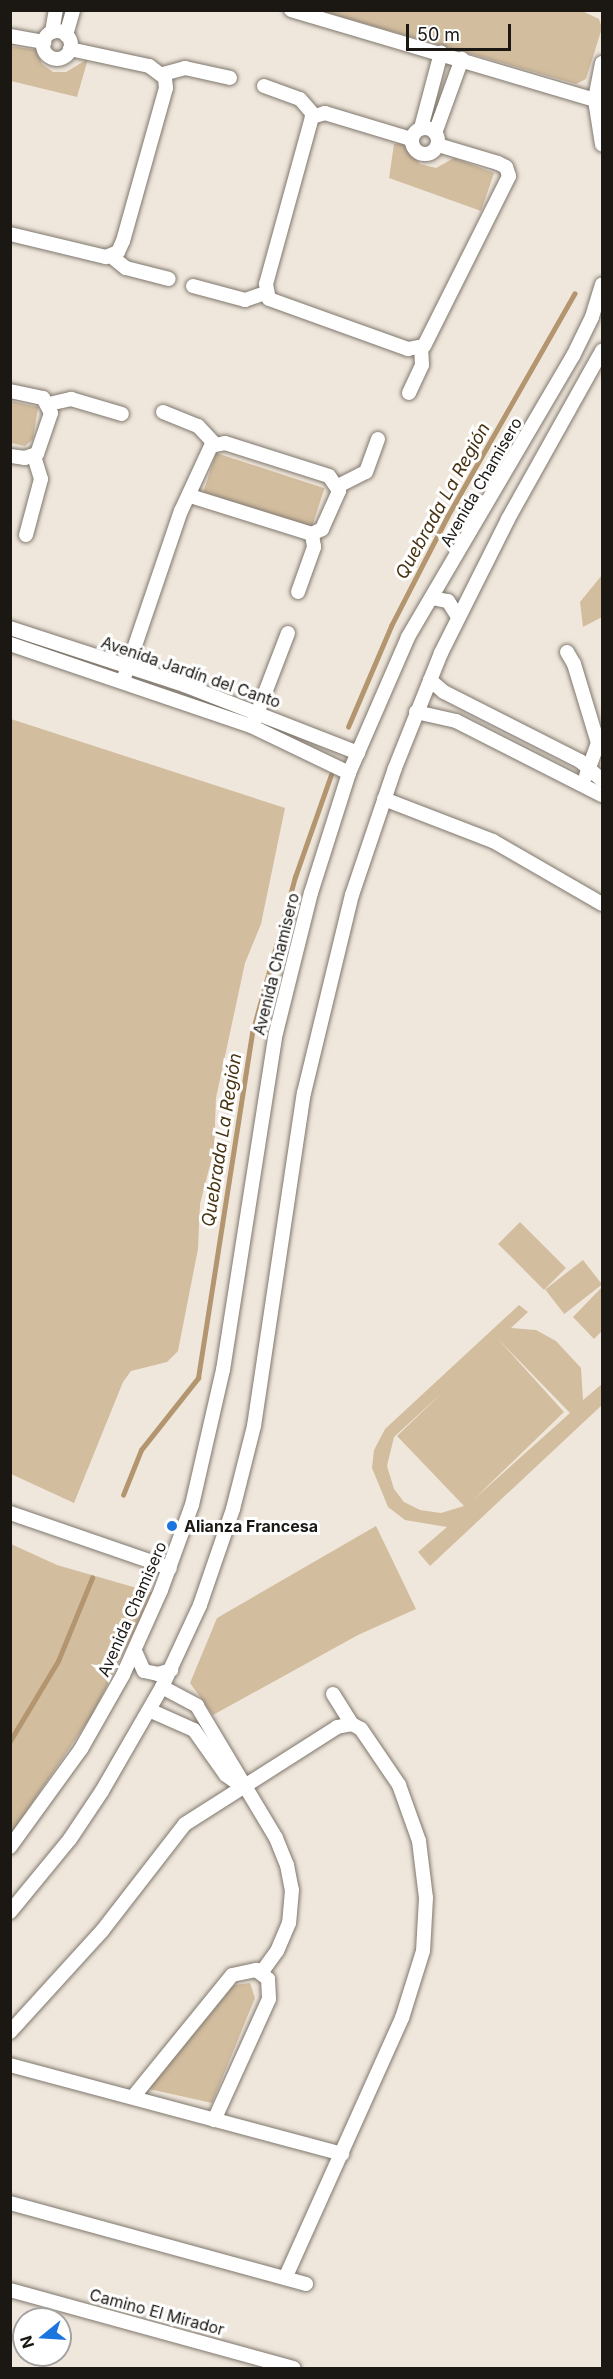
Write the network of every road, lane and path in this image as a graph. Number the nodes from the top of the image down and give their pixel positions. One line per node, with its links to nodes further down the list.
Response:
1 (56, 10): 5 (street)
2 (73, 10): 6 (street)
3 (291, 10): 7 (street)
4 (10, 36): 5 (street)
5 (48, 37): 6 (street); 6 (street)
6 (68, 42): 10 (street)
7 (441, 52): 8 (street); 15 (street)
8 (462, 59): 13 (street); 15 (street)
9 (603, 63): 13 (street)
10 (163, 74): 11 (street); 19 (street)
11 (230, 78)
12 (264, 86): 14 (street)
13 (595, 99): 17 (street)
14 (315, 115): 16 (street); 23 (street)
15 (431, 135): 16 (street); 16 (street); 24 (street)
16 (411, 139)
17 (603, 144)
18 (10, 234): 19 (street)
19 (111, 256): 20 (street)
20 (169, 279)
21 (603, 284): 40 (street, Avenida Chamisero)
22 (193, 286): 23 (street)
23 (265, 293): 24 (street)
24 (421, 348): 27 (street)
25 (603, 351): 41 (street)
26 (10, 391): 28 (street)
27 (409, 393)
28 (49, 404): 30 (street); 34 (street)
29 (163, 412): 32 (street)
30 (122, 414)
31 (378, 439): 35 (street)
32 (215, 444): 35 (street); 36 (street)
33 (10, 456): 34 (street)
34 (34, 456): 38 (street)
35 (338, 486): 37 (street)
36 (190, 496): 37 (street); 46 (street)
37 (312, 534): 39 (street)
38 (26, 535)
39 (298, 592)
40 (432, 598): 41 (street); 52 (street, Avenida Chamisero)
41 (458, 617): 47 (street)
42 (10, 628): 46 (street, Avenida Jardín del Canto)
43 (288, 633): 49 (street)
44 (10, 644): 48 (street, Avenida Jardín del Canto)
45 (567, 652): 53 (street)
46 (129, 667): 48 (street); 49 (street, Avenida Jardín del Canto)
47 (430, 680): 50 (street); 53 (street)
48 (123, 681): 51 (street, Avenida Jardín del Canto)
49 (258, 712): 51 (street); 52 (street, Avenida Jardín del Canto)
50 (416, 712): 56 (street); 58 (street)
51 (251, 726): 54 (street, Avenida Jardín del Canto)
52 (358, 753): 54 (street, Avenida Chamisero)
53 (589, 770): 55 (street); 56 (street)
54 (349, 773): 61 (street, Avenida Chamisero)
55 (603, 780)
56 (581, 786): 57 (street)
57 (603, 795)
58 (384, 799): 59 (street); 63 (street)
59 (603, 904)
60 (10, 1513): 61 (street)
61 (170, 1568): 62 (street, Avenida Chamisero)
62 (135, 1651): 63 (street); 69 (street, Avenida Chamisero)
63 (171, 1670): 64 (street)
64 (162, 1687): 66 (street); 68 (street)
65 (333, 1694): 67 (street)
66 (149, 1710): 68 (street); 70 (street)
67 (352, 1724): 68 (street); 76 (street)
68 (242, 1786): 71 (street); 72 (street)
69 (10, 1847)
70 (10, 1912)
71 (261, 1973): 74 (street); 75 (street)
72 (10, 2032)
73 (10, 2066): 74 (street)
74 (133, 2097): 75 (street)
75 (214, 2120): 76 (street)
76 (342, 2154): 78 (street)
77 (10, 2203): 78 (street)
78 (285, 2278): 79 (street)
79 (306, 2284)
80 (10, 2290): 81 (street, Camino El Mirador)
81 (293, 2368)

